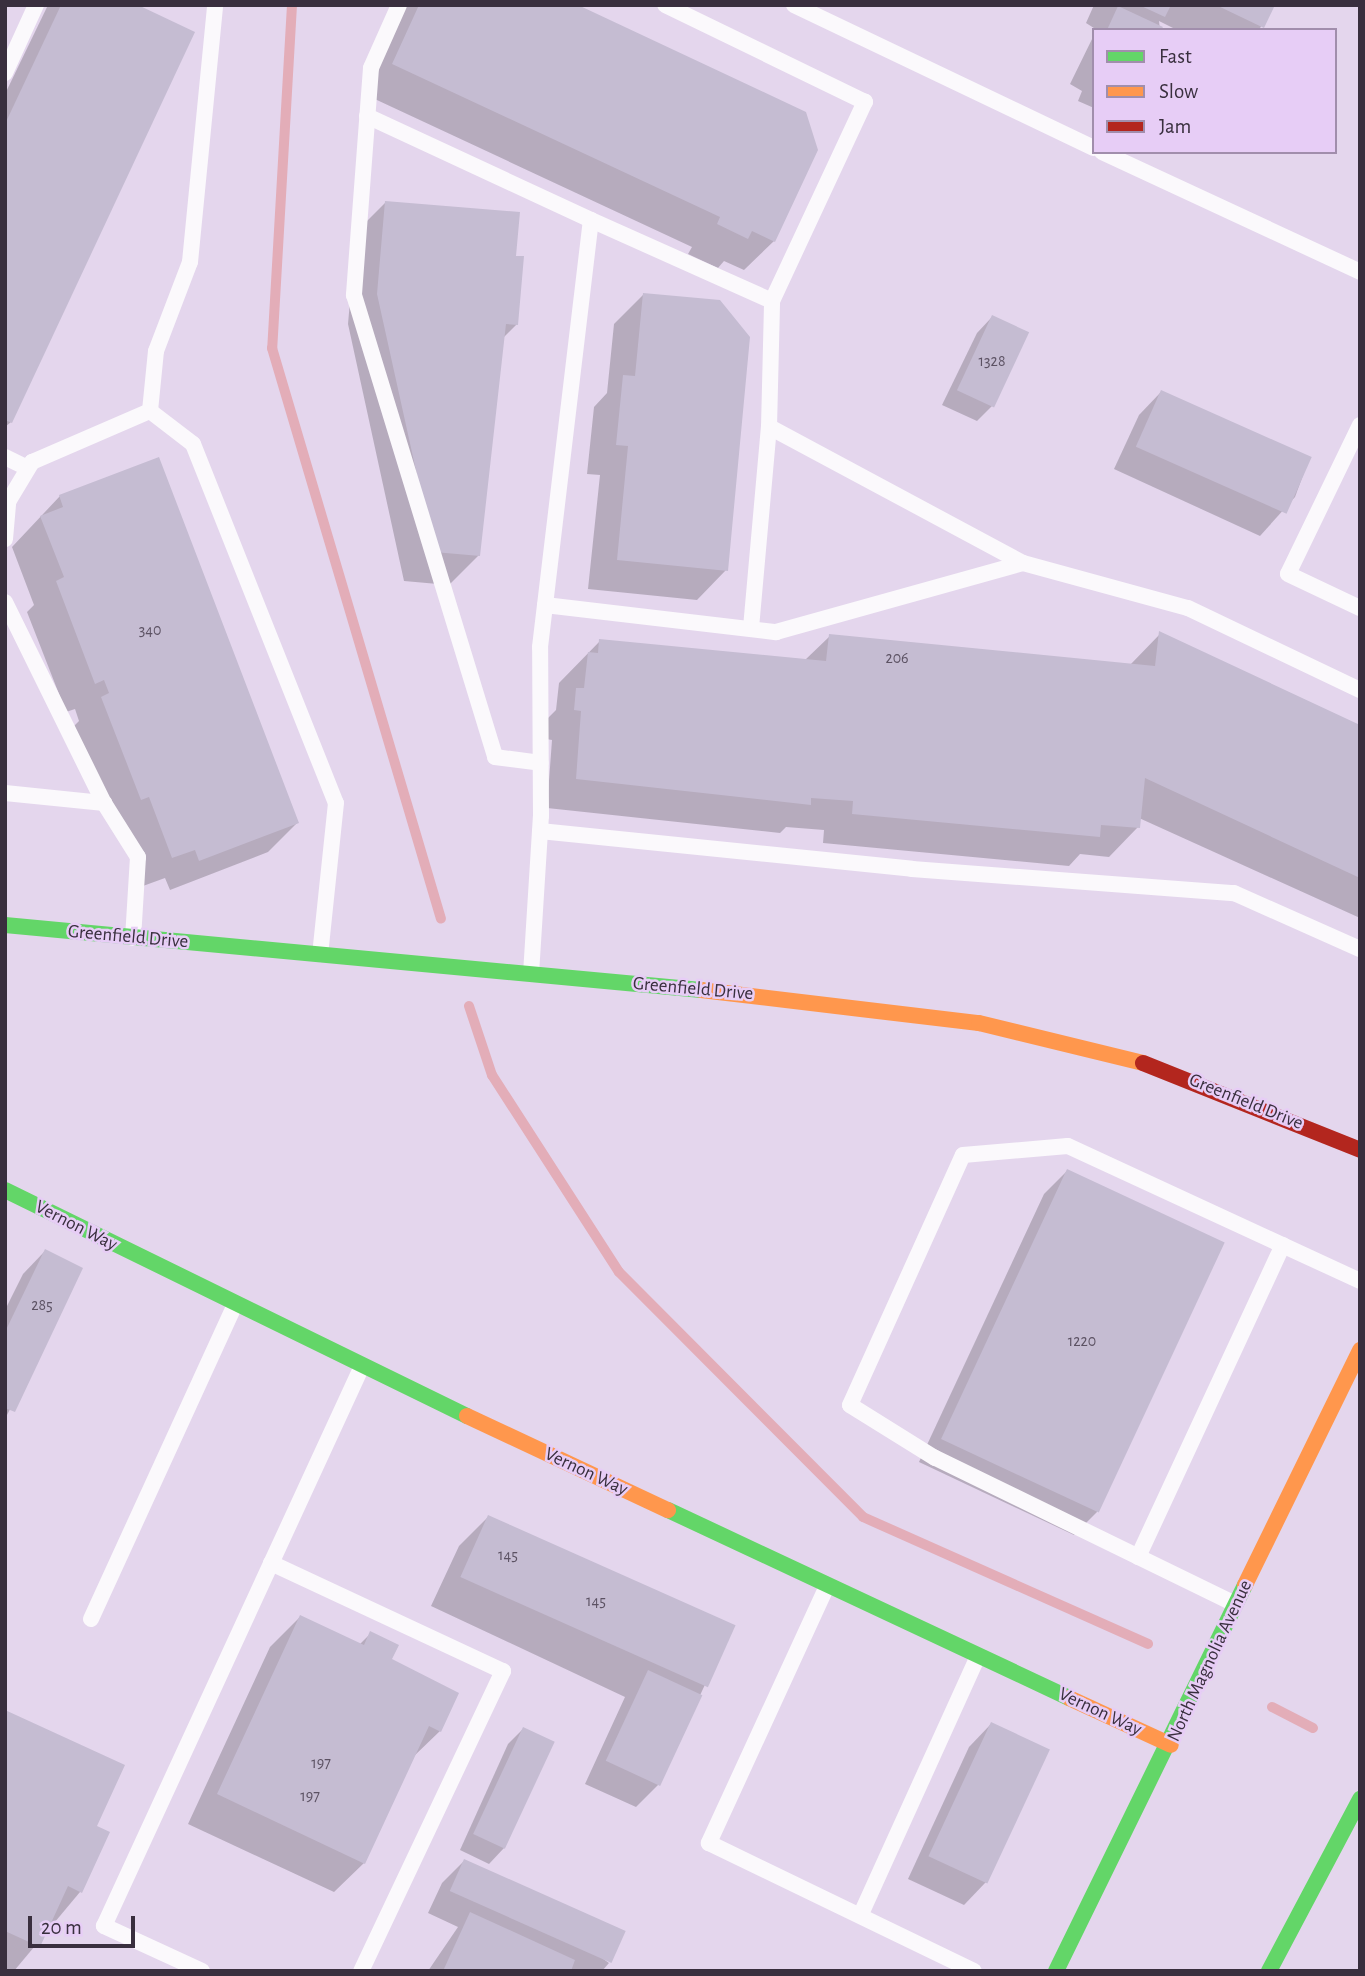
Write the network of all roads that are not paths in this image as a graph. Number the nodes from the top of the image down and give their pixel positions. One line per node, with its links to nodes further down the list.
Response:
1 (36, 5): 6 (lane)
2 (215, 5): 13 (lane)
3 (399, 5): 7 (lane)
4 (664, 5): 12 (lane)
5 (794, 5): 8 (lane)
6 (5, 72)
7 (367, 116): 10 (lane); 25 (lane)
8 (1092, 147)
9 (1106, 154): 11 (lane)
10 (591, 220): 12 (lane); 21 (lane)
11 (1360, 272)
12 (772, 301): 15 (lane)
13 (150, 411): 17 (lane); 32 (lane)
14 (1360, 425): 22 (lane)
15 (769, 428): 19 (lane); 23 (lane)
16 (5, 457): 17 (lane)
17 (28, 468): 18 (lane)
18 (5, 539)
19 (1023, 563): 23 (lane); 24 (lane)
20 (5, 602): 27 (lane)
21 (545, 605): 23 (lane); 25 (lane)
22 (1360, 608)
23 (751, 628)
24 (1360, 690)
25 (541, 763): 28 (lane)
26 (5, 793): 27 (lane)
27 (104, 803): 30 (lane)
28 (540, 831): 31 (lane); 33 (lane)
29 (5, 925): 30 (main road, Greenfield Drive)
30 (133, 938): 32 (main road, Greenfield Drive)
31 (1360, 949)
32 (320, 954): 33 (main road, Greenfield Drive)
33 (531, 974): 34 (main road, Greenfield Drive)
34 (1360, 1150)
35 (5, 1190): 38 (main road, Vernon Way)
36 (1283, 1245): 37 (lane); 41 (lane); 41 (lane)
37 (1360, 1281)
38 (235, 1305): 40 (main road, Vernon Way); 45 (lane)
39 (1360, 1350): 44 (main road, North Magnolia Avenue)
40 (362, 1366): 42 (lane); 43 (main road, Vernon Way)
41 (1138, 1557): 44 (lane)
42 (271, 1563): 50 (lane); 51 (lane)
43 (827, 1586): 46 (main road, Vernon Way); 49 (lane)
44 (1235, 1604): 47 (main road, North Magnolia Avenue)
45 (90, 1619)
46 (978, 1656): 47 (main road, Vernon Way); 49 (lane)
47 (1171, 1745): 53 (main road, North Magnolia Avenue)
48 (1360, 1799): 54 (main road)
49 (861, 1914): 52 (lane)
50 (202, 1971)
51 (361, 1971)
52 (974, 1971)
53 (1056, 1971)
54 (1269, 1971)

